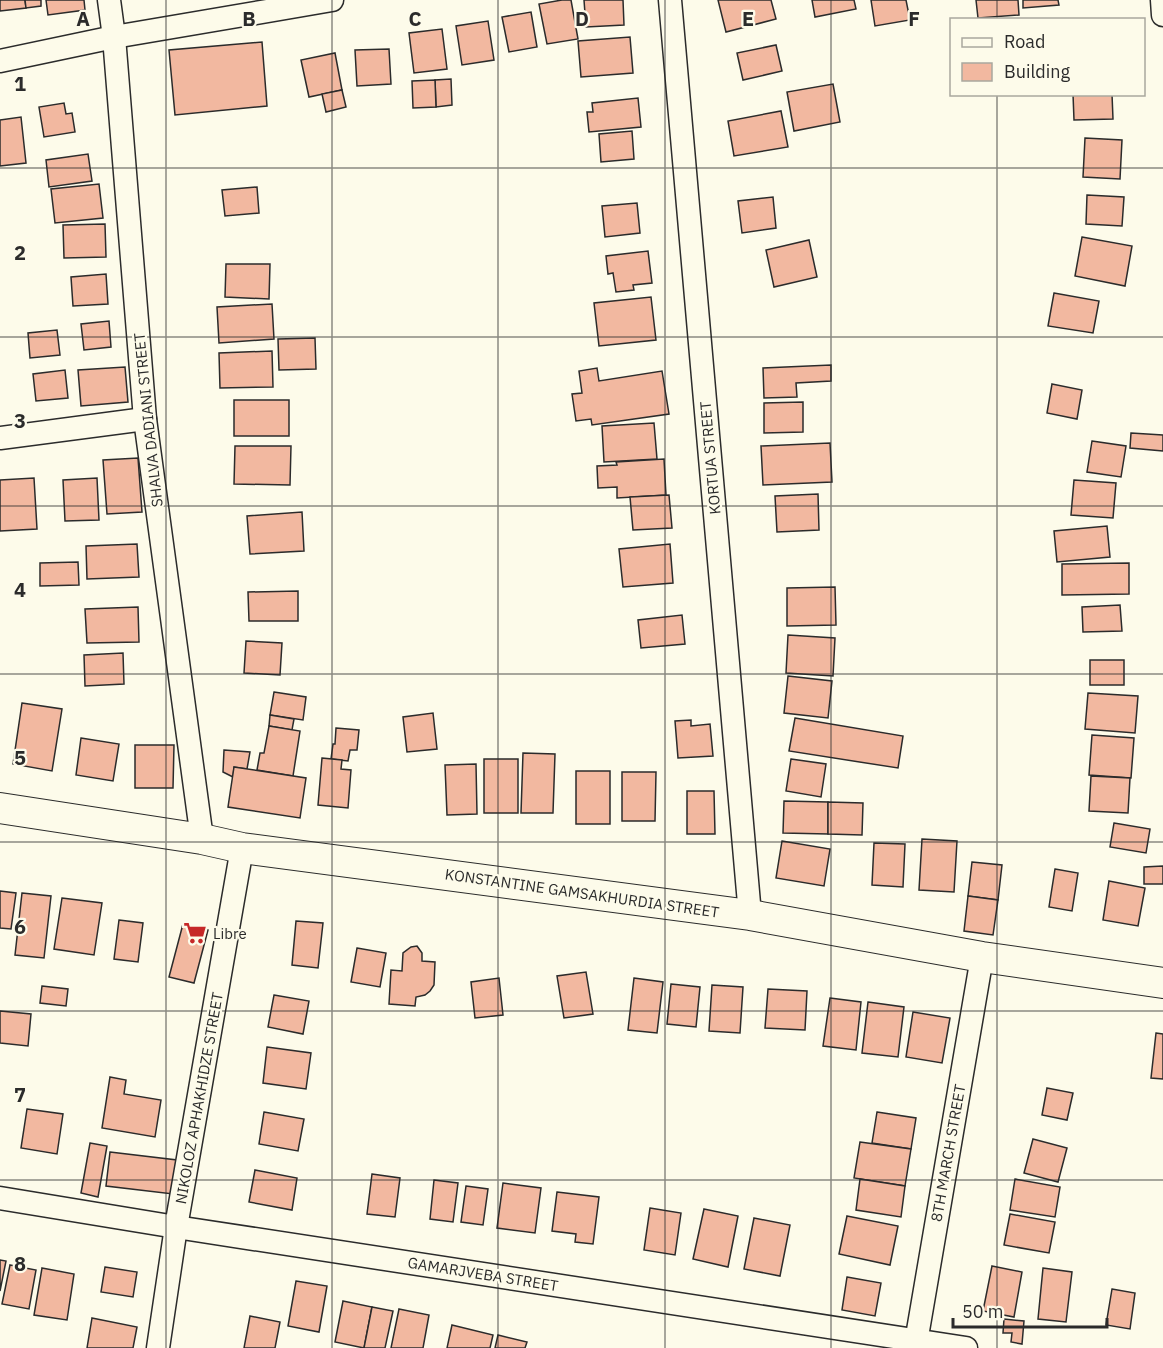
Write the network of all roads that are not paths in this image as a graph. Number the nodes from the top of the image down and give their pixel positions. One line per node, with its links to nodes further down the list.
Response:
1 (109, 0): 6 (street, SHALVA DADIANI STREET)
2 (332, 0): 6 (street)
3 (670, 0): 13 (street, KORTUA STREET)
4 (1162, 0): 5 (street)
5 (1163, 15)
6 (114, 37): 7 (street); 8 (street, SHALVA DADIANI STREET)
7 (0, 61)
8 (145, 419): 9 (street); 11 (street, SHALVA DADIANI STREET)
9 (0, 438)
10 (0, 808): 11 (main road, KONSTANTINE GAMSAKHURDIA STREET)
11 (202, 839): 12 (main road, KONSTANTINE GAMSAKHURDIA STREET)
12 (242, 848): 13 (main road, KONSTANTINE GAMSAKHURDIA STREET); 17 (street, NIKOLOZ APHAKHIDZE STREET)
13 (750, 915): 14 (main road, KONSTANTINE GAMSAKHURDIA STREET)
14 (982, 957): 15 (main road, KONSTANTINE GAMSAKHURDIA STREET); 18 (street, 8TH MARCH STREET)
15 (1163, 983)
16 (0, 1198): 17 (street, GAMARJVEBA STREET)
17 (176, 1227): 18 (street, GAMARJVEBA STREET); 19 (street, NIKOLOZ APHAKHIDZE STREET)
18 (916, 1344): 20 (street, GAMARJVEBA STREET)
19 (158, 1348)
20 (966, 1348)

